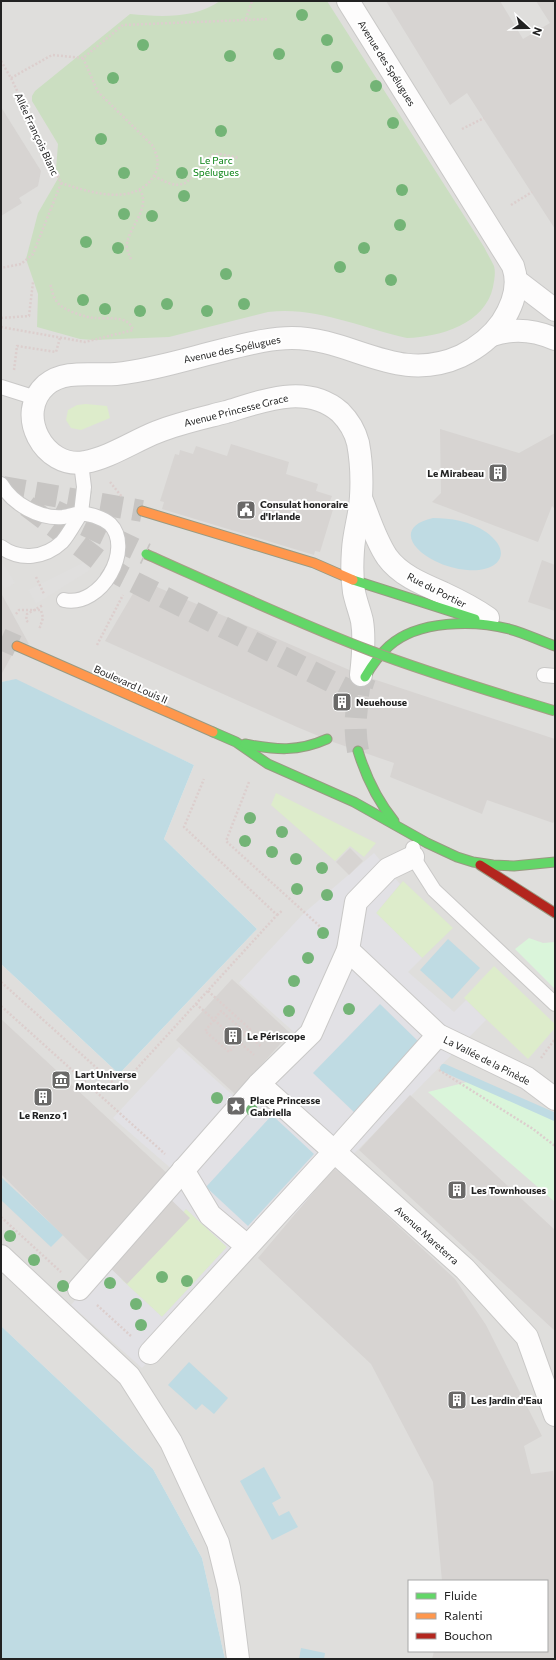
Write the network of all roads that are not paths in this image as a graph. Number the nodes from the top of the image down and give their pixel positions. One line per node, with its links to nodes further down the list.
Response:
1 (348, 1): 2 (street, Avenue des Spélugues)
2 (517, 281): 3 (street); 4 (street, Avenue des Spélugues)
3 (555, 310)
4 (492, 335): 5 (street); 7 (street, Avenue des Spélugues)
5 (555, 339)
6 (1, 387): 7 (lane)
7 (36, 398): 8 (street)
8 (81, 463): 10 (street, Avenue Princesse Grace); 12 (lane)
9 (1, 484): 12 (lane)
10 (361, 497): 15 (street, Avenue Princesse Grace); 17 (street, Rue du Portier)
11 (142, 511): 15 (main road)
12 (81, 513): 13 (lane); 16 (lane)
13 (1, 547)
14 (146, 554): 21 (main road, bridge)
15 (353, 580): 17 (main road); 20 (street, Avenue Princesse Grace)
16 (64, 600)
17 (504, 628): 19 (main road); 20 (main road)
18 (17, 646): 23 (main road, Boulevard Louis II)
19 (555, 646)
20 (363, 676)
21 (555, 711)
22 (327, 739): 23 (main road, Boulevard Louis II)
23 (236, 742): 25 (main road, Boulevard Louis II)
24 (358, 751): 25 (main road)
25 (398, 827): 26 (main road, Boulevard Louis II)
26 (413, 846): 28 (main road, Boulevard Louis II); 30 (street); 31 (lane)
27 (555, 862): 28 (main road)
28 (475, 863): 29 (main road)
29 (555, 912)
30 (348, 950): 32 (street, La Vallée de la Pinède); 33 (street)
31 (555, 1004)
32 (438, 1035): 34 (street, La Vallée de la Pinède); 35 (street)
33 (266, 1077): 35 (street, Avenue Mareterra); 36 (street)
34 (555, 1100)
35 (334, 1152): 37 (street); 41 (street, Avenue Mareterra)
36 (183, 1170): 37 (street); 39 (street)
37 (247, 1246): 40 (street)
38 (1, 1256): 42 (street)
39 (79, 1289)
40 (150, 1352)
41 (555, 1415)
42 (238, 1659)

